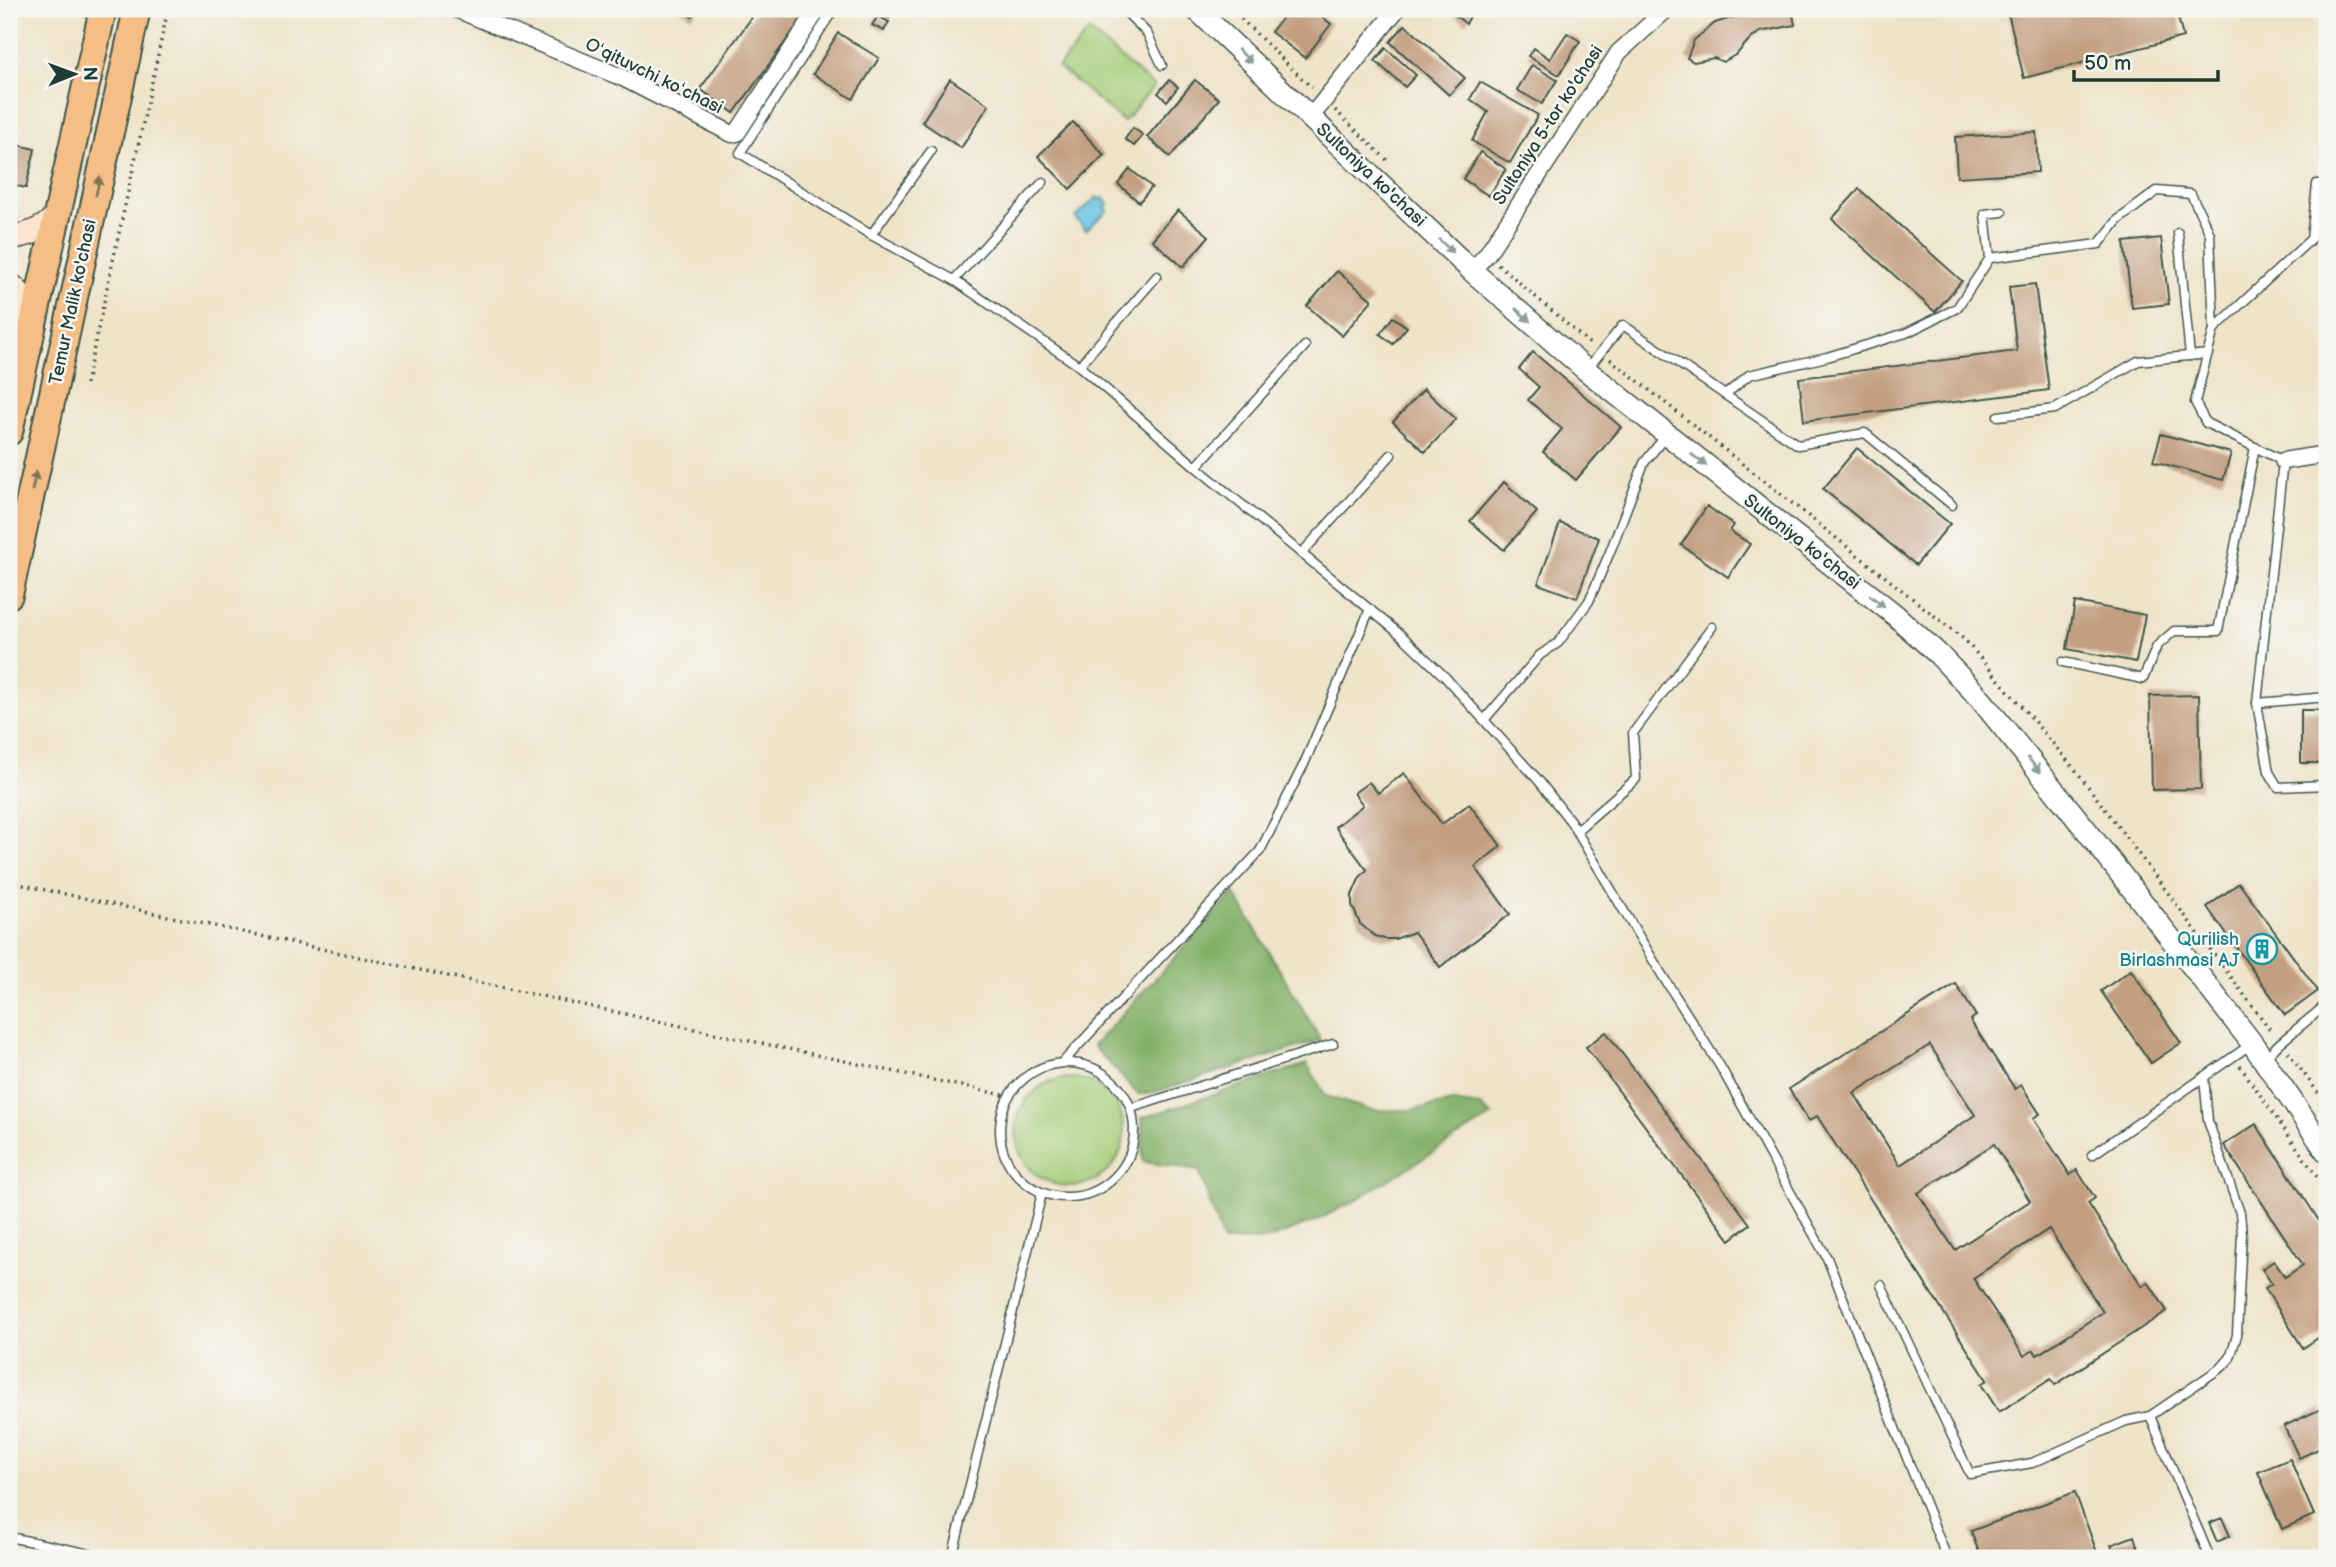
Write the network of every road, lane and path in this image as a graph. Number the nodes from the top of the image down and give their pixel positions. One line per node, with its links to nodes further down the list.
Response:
1 (103, 9): 17 (highway, Temur Malik ko'chasi)
2 (137, 9): 45 (highway, Temur Malik ko'chasi, one-way to 2)
3 (168, 9): 33 (path)
4 (458, 9): 5 (street, Oʻqituvchi koʻchasi)
5 (818, 9)
6 (834, 9): 19 (lane)
7 (1123, 9): 11 (lane)
8 (1196, 9): 12 (street, Sultoniya ko'chasi, one-way to 12)
9 (1397, 9): 12 (street)
10 (1667, 9): 22 (street, Sultoniya 5-tor ko'chasi)
11 (1162, 65)
12 (1310, 118): 22 (street, Sultoniya ko'chasi, one-way to 22)
13 (931, 151): 19 (lane)
14 (1043, 182): 24 (lane)
15 (2327, 184): 26 (lane)
16 (2002, 212): 21 (lane)
17 (57, 215): 20 (main road); 31 (highway, Temur Malik ko'chasi)
18 (2178, 233): 29 (lane)
19 (871, 235): 24 (lane)
20 (9, 237)
21 (1990, 258): 26 (lane); 34 (lane)
22 (1472, 271): 32 (street, Sultoniya ko'chasi, one-way to 32)
23 (1157, 276): 30 (lane)
24 (954, 280): 30 (lane)
25 (9, 284): 31 (main road)
26 (2214, 329): 28 (lane)
27 (1305, 346): 42 (lane)
28 (2208, 354): 29 (lane); 38 (lane)
29 (2190, 356): 35 (lane)
30 (1079, 366): 42 (lane)
31 (23, 368): 36 (highway, Temur Malik ko'chasi)
32 (1586, 370): 34 (lane); 37 (street, Sultoniya ko'chasi)
33 (86, 384)
34 (1725, 395): 43 (lane)
35 (1998, 416)
36 (9, 432)
37 (1667, 434): 51 (lane); 57 (street, Sultoniya ko'chasi, one-way to 57)
38 (2255, 447): 41 (lane); 48 (lane)
39 (1391, 454): 44 (lane)
40 (2327, 454): 41 (street)
41 (2283, 461): 50 (lane)
42 (1196, 467): 44 (lane)
43 (1952, 505)
44 (1301, 554): 46 (lane)
45 (9, 595)
46 (1370, 609): 51 (lane); 59 (lane)
47 (1712, 627): 53 (lane)
48 (2063, 662)
49 (2327, 697): 50 (lane)
50 (2257, 704): 52 (lane)
51 (1485, 719): 53 (lane)
52 (2327, 785)
53 (1576, 831): 72 (lane)
54 (9, 882): 61 (path)
55 (2327, 1004): 57 (lane)
56 (1333, 1044): 62 (lane)
57 (2258, 1051): 58 (lane); 63 (street, Sultoniya ko'chasi)
58 (2233, 1057): 60 (lane); 65 (path)
59 (1063, 1062): 61 (lane); 62 (lane)
60 (2204, 1077): 64 (lane); 68 (lane)
61 (1008, 1096): 66 (lane)
62 (1131, 1108): 66 (lane)
63 (2327, 1152)
64 (2092, 1155)
65 (2327, 1191)
66 (1042, 1194): 71 (lane)
67 (1881, 1286): 68 (lane)
68 (2150, 1416): 73 (lane)
69 (9, 1537): 70 (lane)
70 (109, 1558)
71 (952, 1558)
72 (1947, 1558)
73 (2210, 1558)

